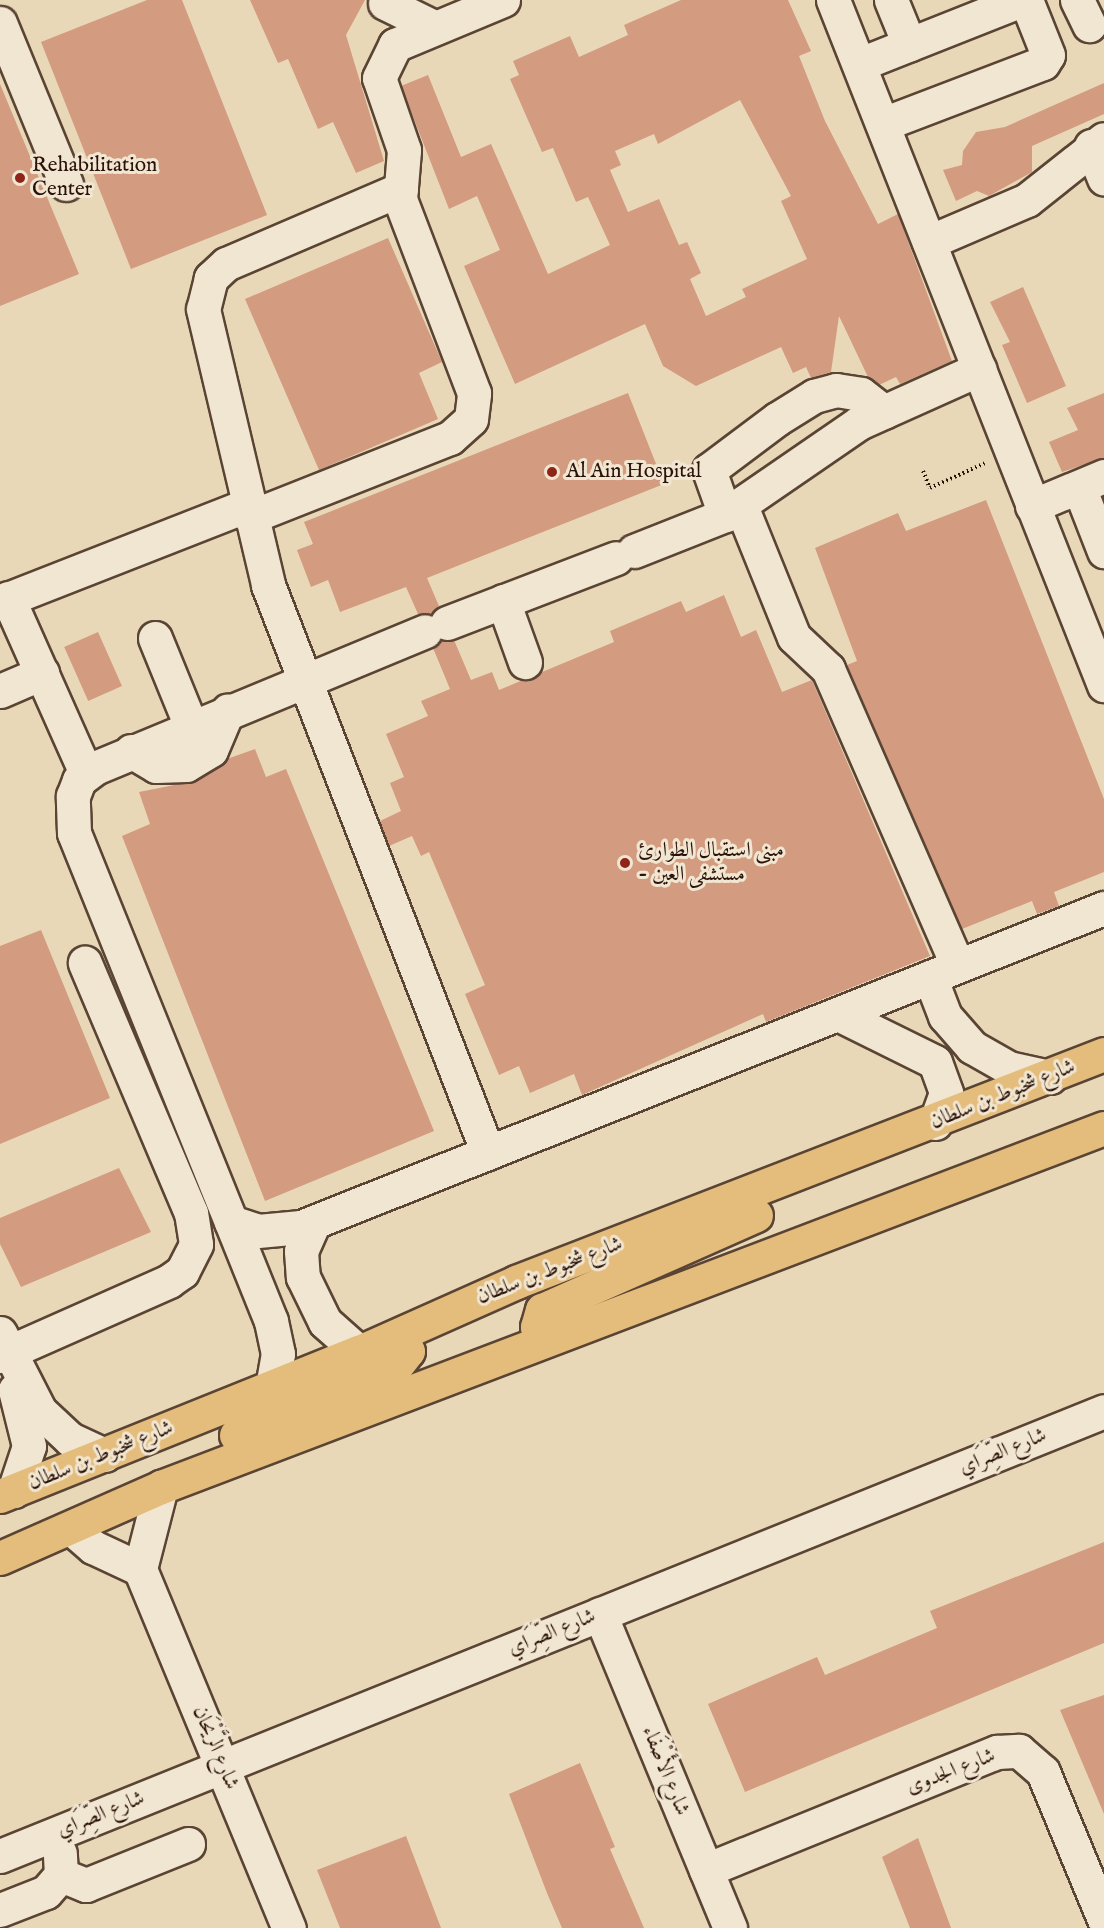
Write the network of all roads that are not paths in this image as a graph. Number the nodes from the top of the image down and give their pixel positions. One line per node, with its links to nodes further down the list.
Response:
1 (503, 0): 7 (street)
2 (833, 0): 10 (street)
3 (891, 0): 9 (street)
4 (1022, 0): 9 (street)
5 (1026, 0): 11 (street)
6 (385, 3): 7 (street)
7 (434, 27): 15 (street)
8 (4, 43): 14 (street)
9 (909, 44): 10 (street)
10 (860, 64): 11 (street)
11 (884, 124): 16 (street)
12 (1097, 142): 13 (street); 16 (street)
13 (1104, 179)
14 (66, 184)
15 (401, 189): 21 (street); 21 (street)
16 (929, 242): 17 (street)
17 (979, 369): 18 (street); 20 (street)
18 (884, 412): 22 (street); 22 (street)
19 (1092, 482): 20 (street); 23 (street)
20 (1032, 506): 30 (street)
21 (249, 511): 24 (street); 29 (street)
22 (733, 511): 25 (street); 38 (street)
23 (1104, 551)
24 (4, 600): 28 (street)
25 (503, 601): 27 (street); 29 (street)
26 (155, 638): 33 (street)
27 (525, 662)
28 (42, 673): 31 (street); 35 (street)
29 (303, 678): 32 (street); 44 (street)
30 (1104, 685)
31 (0, 691)
32 (228, 710): 33 (street); 34 (street)
33 (191, 726): 34 (street)
34 (130, 751): 35 (street)
35 (86, 773): 46 (street)
36 (1104, 908): 38 (street)
37 (86, 963): 50 (street)
38 (944, 972): 39 (street); 41 (street)
39 (838, 1014): 42 (street); 44 (street)
40 (1104, 1054): 41 (main road, شارع شخبوط بن سلطان)
41 (1050, 1077): 42 (main road, شارع شخبوط بن سلطان)
42 (935, 1123): 45 (main road, شارع شخبوط بن سلطان)
43 (1104, 1128): 48 (main road)
44 (488, 1153): 47 (street)
45 (834, 1163): 48 (main road); 49 (main road, شارع شخبوط بن سلطان)
46 (231, 1222): 47 (street); 51 (street)
47 (314, 1222): 49 (street)
48 (552, 1335): 54 (main road)
49 (373, 1346): 51 (main road, شارع شخبوط بن سلطان); 57 (main road)
50 (6, 1353): 53 (street); 55 (street)
51 (272, 1387): 53 (main road, شارع شخبوط بن سلطان)
52 (1104, 1411): 60 (street, شارع الصِّرَاي)
53 (105, 1455): 55 (main road, شارع شخبوط بن سلطان)
54 (161, 1487): 56 (main road); 59 (street)
55 (7, 1494)
56 (71, 1528): 58 (main road); 59 (street)
57 (0, 1550)
58 (0, 1558)
59 (140, 1569): 61 (street, شارع الرَّيْحَان)
60 (600, 1614): 61 (street, شارع الصِّرَاي); 65 (street, شارع الأَصْفَاء)
61 (223, 1766): 62 (street, شارع الصِّرَاي); 69 (street, شارع الرَّيْحَان)
62 (59, 1832): 64 (street, شارع الصِّرَاي); 66 (street)
63 (189, 1844): 66 (street)
64 (0, 1856)
65 (706, 1870): 68 (street, شارع الجدوى); 70 (street, شارع الأَصْفَاء)
66 (61, 1875): 67 (street)
67 (0, 1910)
68 (1104, 1919)
69 (289, 1928)
70 (730, 1928)

